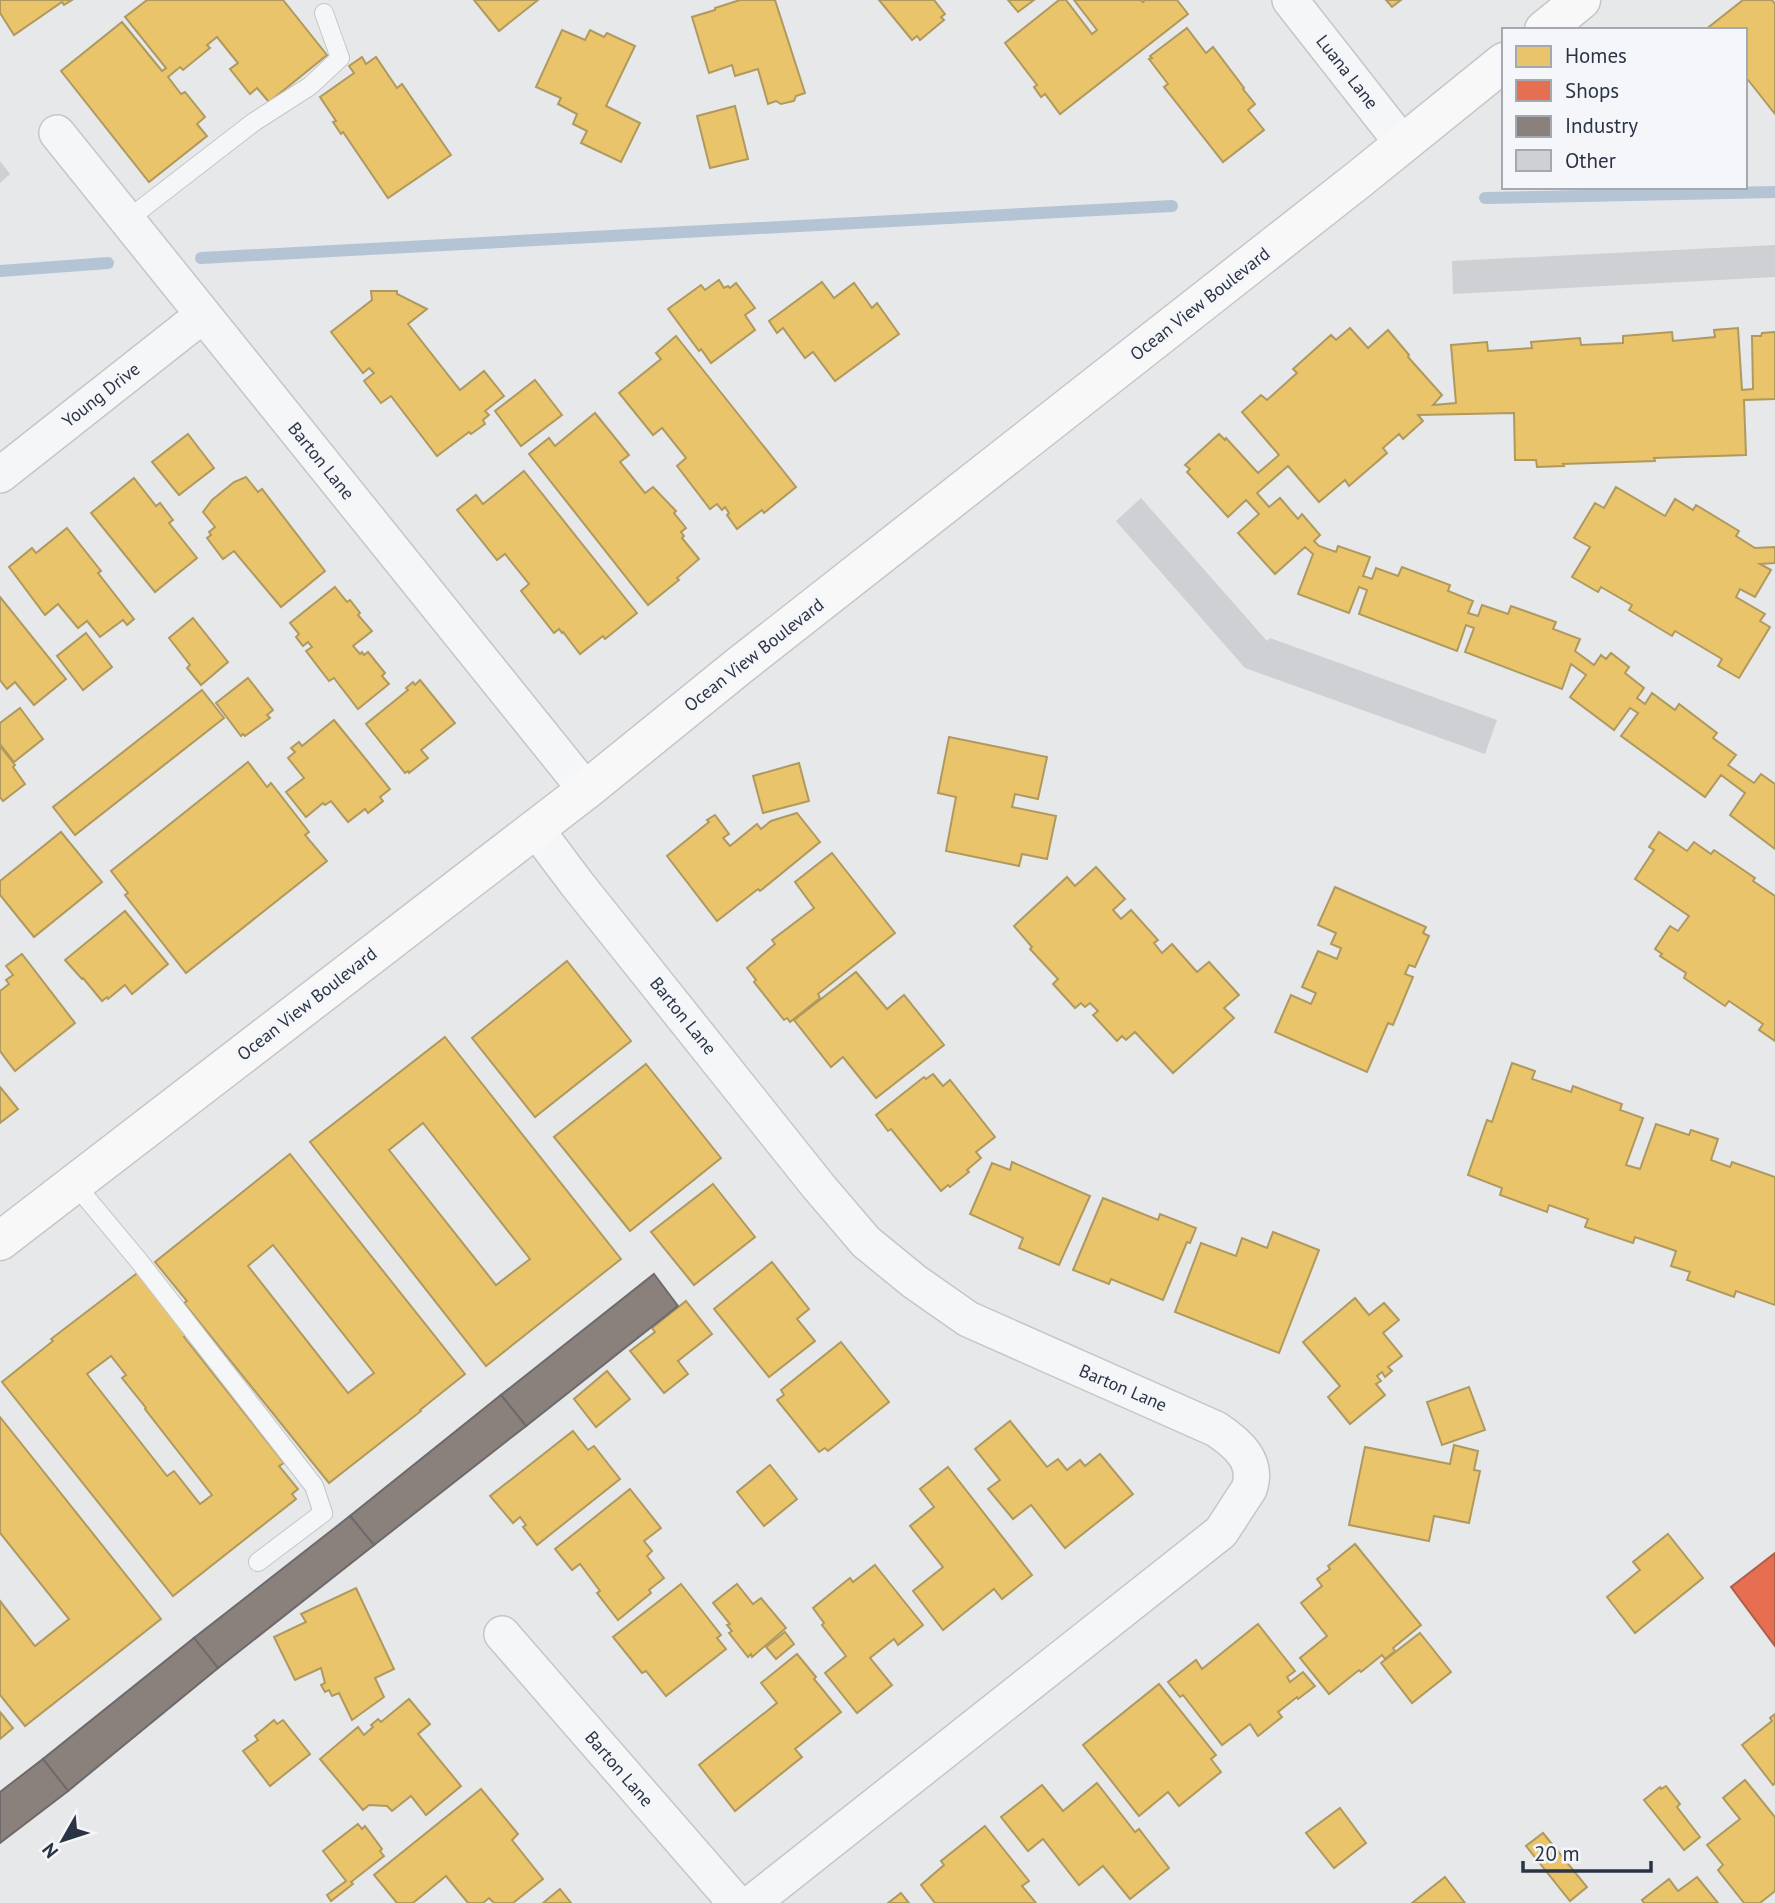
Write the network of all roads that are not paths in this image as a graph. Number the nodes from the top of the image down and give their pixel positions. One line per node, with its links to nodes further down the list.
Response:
1 (1290, 0): 7 (street, Luana Lane)
2 (1581, 0): 4 (main road)
3 (324, 13): 8 (lane)
4 (1546, 28)
5 (1502, 64): 7 (main road, Ocean View Boulevard)
6 (57, 133): 8 (street, Barton Lane)
7 (1403, 144): 11 (main road, Ocean View Boulevard)
8 (127, 220): 9 (street, Barton Lane)
9 (203, 314): 10 (street, Young Drive); 11 (street, Barton Lane)
10 (0, 475)
11 (586, 790): 12 (main road, Ocean View Boulevard)
12 (535, 828): 13 (main road, Ocean View Boulevard); 18 (street, Barton Lane)
13 (74, 1183): 14 (main road, Ocean View Boulevard); 15 (lane)
14 (0, 1241)
15 (258, 1562)
16 (502, 1634): 17 (street, Barton Lane)
17 (736, 1903)
18 (752, 1903)

